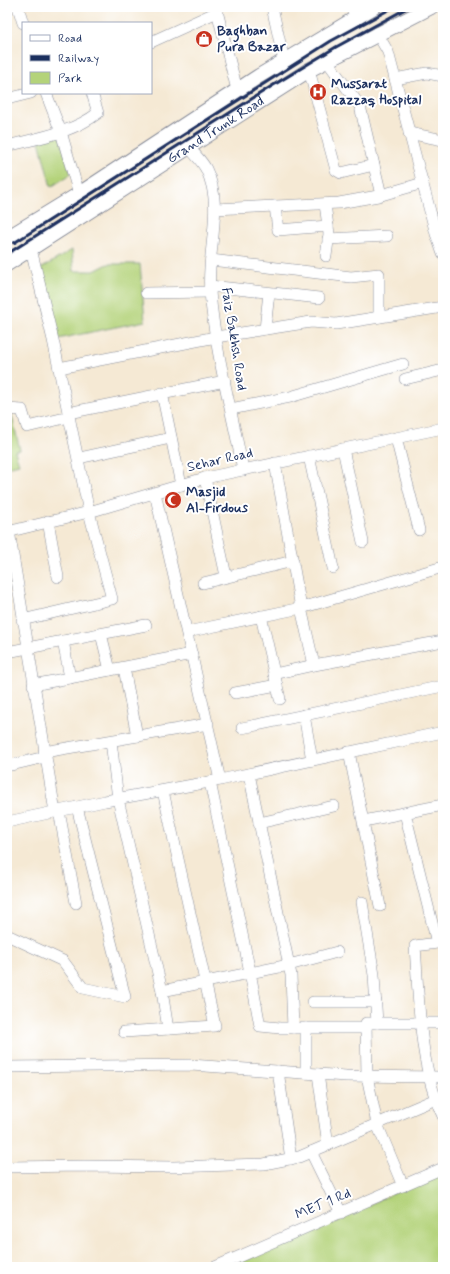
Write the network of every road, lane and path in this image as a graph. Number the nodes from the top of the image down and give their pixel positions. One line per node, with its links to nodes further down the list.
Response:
1 (18, 7): 7 (street)
2 (272, 7): 11 (street)
3 (374, 7): 6 (main road, Grand Trunk Road)
4 (431, 7): 8 (main road, Grand Trunk Road)
5 (217, 10): 9 (street); 15 (street)
6 (354, 12): 11 (main road, Grand Trunk Road)
7 (23, 22)
8 (377, 33): 10 (main road, Grand Trunk Road); 14 (street)
9 (152, 42)
10 (327, 60): 12 (main road, Grand Trunk Road); 25 (street)
11 (284, 61): 15 (main road, Grand Trunk Road)
12 (309, 70): 24 (main road, Grand Trunk Road); 25 (street)
13 (443, 76): 14 (street)
14 (395, 79): 21 (street)
15 (237, 90): 27 (main road, Grand Trunk Road)
16 (27, 94): 19 (street)
17 (46, 94): 20 (street)
18 (92, 94): 20 (street)
19 (7, 99)
20 (61, 132): 23 (street); 27 (street)
21 (409, 133): 22 (street); 26 (street)
22 (443, 140)
23 (7, 146)
24 (189, 147): 31 (street, Faiz Bakhsh Road); 36 (main road, Grand Trunk Road)
25 (374, 165): 28 (street)
26 (424, 183): 28 (street); 37 (street)
27 (79, 194): 34 (main road, Grand Trunk Road)
28 (381, 195): 29 (street)
29 (325, 204): 30 (street); 32 (street)
30 (276, 206): 31 (street); 32 (street)
31 (214, 209): 39 (street, Faiz Bakhsh Road)
32 (328, 226): 35 (street)
33 (387, 236): 35 (street)
34 (7, 238)
35 (328, 239): 38 (street)
36 (31, 249): 40 (main road, Grand Trunk Road); 50 (street)
37 (443, 253)
38 (326, 256)
39 (211, 260): 41 (street, Faiz Bakhsh Road); 46 (street)
40 (7, 264)
41 (210, 289): 42 (street); 43 (street); 48 (street, Faiz Bakhsh Road)
42 (146, 293)
43 (270, 293): 44 (street); 47 (street)
44 (320, 298)
45 (443, 307): 46 (street)
46 (379, 317): 47 (street)
47 (265, 329): 48 (street)
48 (216, 336): 50 (street); 53 (street, Faiz Bakhsh Road)
49 (404, 364): 56 (street)
50 (59, 368): 57 (street)
51 (443, 370): 52 (street)
52 (405, 379)
53 (225, 381): 54 (street); 56 (street, Faiz Bakhsh Road)
54 (162, 393): 57 (street); 59 (street)
55 (7, 409): 57 (street)
56 (231, 409): 65 (street, Faiz Bakhsh Road)
57 (69, 415): 63 (street)
58 (443, 428): 60 (street, Sehar Road)
59 (172, 438): 63 (street); 67 (street)
60 (396, 438): 61 (street, Sehar Road); 71 (street)
61 (343, 449): 62 (street, Sehar Road); 73 (street)
62 (309, 456): 64 (street, Sehar Road); 76 (street)
63 (79, 458): 69 (street)
64 (275, 463): 65 (street, Sehar Road); 74 (street)
65 (243, 470): 66 (street, Sehar Road)
66 (205, 478): 67 (street, Sehar Road); 77 (street)
67 (181, 485): 68 (street, Sehar Road)
68 (155, 493): 69 (street, Sehar Road); 84 (street)
69 (89, 512): 70 (street, Sehar Road); 82 (street)
70 (48, 521): 72 (street, Sehar Road); 78 (street)
71 (419, 530)
72 (8, 532): 82 (street)
73 (364, 542)
74 (293, 560): 77 (street); 80 (street)
75 (443, 567): 80 (street)
76 (333, 568)
77 (226, 576): 79 (street)
78 (58, 577)
79 (203, 583)
80 (301, 608): 81 (street); 91 (street)
81 (261, 616): 84 (street); 94 (street)
82 (22, 620): 88 (street)
83 (146, 625): 85 (street)
84 (187, 632): 90 (street)
85 (101, 634): 86 (street); 93 (street)
86 (63, 641): 88 (street); 95 (street)
87 (443, 641): 91 (street)
88 (27, 648): 89 (street); 96 (street)
89 (7, 652)
90 (192, 654): 92 (street); 102 (street)
91 (314, 665): 94 (street)
92 (124, 668): 93 (street); 105 (street)
93 (110, 670): 95 (street)
94 (274, 674): 97 (street)
95 (70, 678): 96 (street)
96 (33, 685): 108 (street)
97 (277, 685): 99 (street); 100 (street)
98 (443, 686): 101 (street)
99 (235, 693)
100 (280, 699)
101 (304, 715): 103 (street); 109 (street)
102 (208, 724): 105 (street); 112 (street)
103 (242, 728)
104 (443, 732): 107 (street)
105 (137, 736): 106 (street)
106 (111, 740): 108 (street); 114 (street)
107 (349, 752): 109 (street); 120 (street)
108 (45, 755): 110 (street); 118 (street)
109 (312, 760): 111 (street)
110 (7, 766)
111 (249, 774): 112 (street); 122 (street)
112 (215, 781): 113 (street); 129 (street)
113 (163, 791): 114 (street); 130 (street)
114 (118, 799): 117 (street); 131 (street)
115 (443, 805): 119 (street)
116 (334, 806): 122 (street)
117 (77, 807): 118 (street); 126 (street)
118 (57, 812): 121 (street); 124 (street)
119 (405, 813): 120 (street); 135 (street)
120 (364, 821): 125 (street)
121 (7, 822)
122 (259, 823): 128 (street)
123 (362, 902): 133 (street)
124 (76, 903)
125 (380, 906)
126 (7, 935)
127 (337, 952): 128 (street)
128 (288, 965): 129 (street); 137 (street)
129 (250, 972): 130 (street); 137 (street)
130 (206, 982): 131 (street); 140 (street)
131 (162, 991): 140 (street)
132 (313, 1002): 133 (street)
133 (376, 1002): 134 (street)
134 (377, 1023): 135 (street); 139 (street)
135 (421, 1023): 136 (street); 147 (street)
136 (443, 1023)
137 (293, 1028): 138 (street)
138 (306, 1028): 139 (street); 144 (street)
139 (366, 1028): 146 (street)
140 (168, 1029): 141 (street)
141 (124, 1032)
142 (7, 1066): 143 (street)
143 (278, 1071): 144 (street); 154 (street)
144 (306, 1073): 145 (street)
145 (318, 1074): 146 (street); 152 (street)
146 (367, 1076): 147 (street); 151 (street)
147 (429, 1077): 148 (street); 149 (street)
148 (443, 1077)
149 (439, 1098): 150 (street); 151 (street)
150 (443, 1116)
151 (377, 1124): 152 (street); 157 (street)
152 (328, 1145): 153 (street)
153 (311, 1152): 154 (street); 158 (street)
154 (291, 1159): 155 (street)
155 (7, 1167)
156 (443, 1168): 157 (street, MET 1 Rd)
157 (403, 1186): 158 (street, MET 1 Rd)
158 (341, 1213): 159 (street, MET 1 Rd)
159 (215, 1267)

